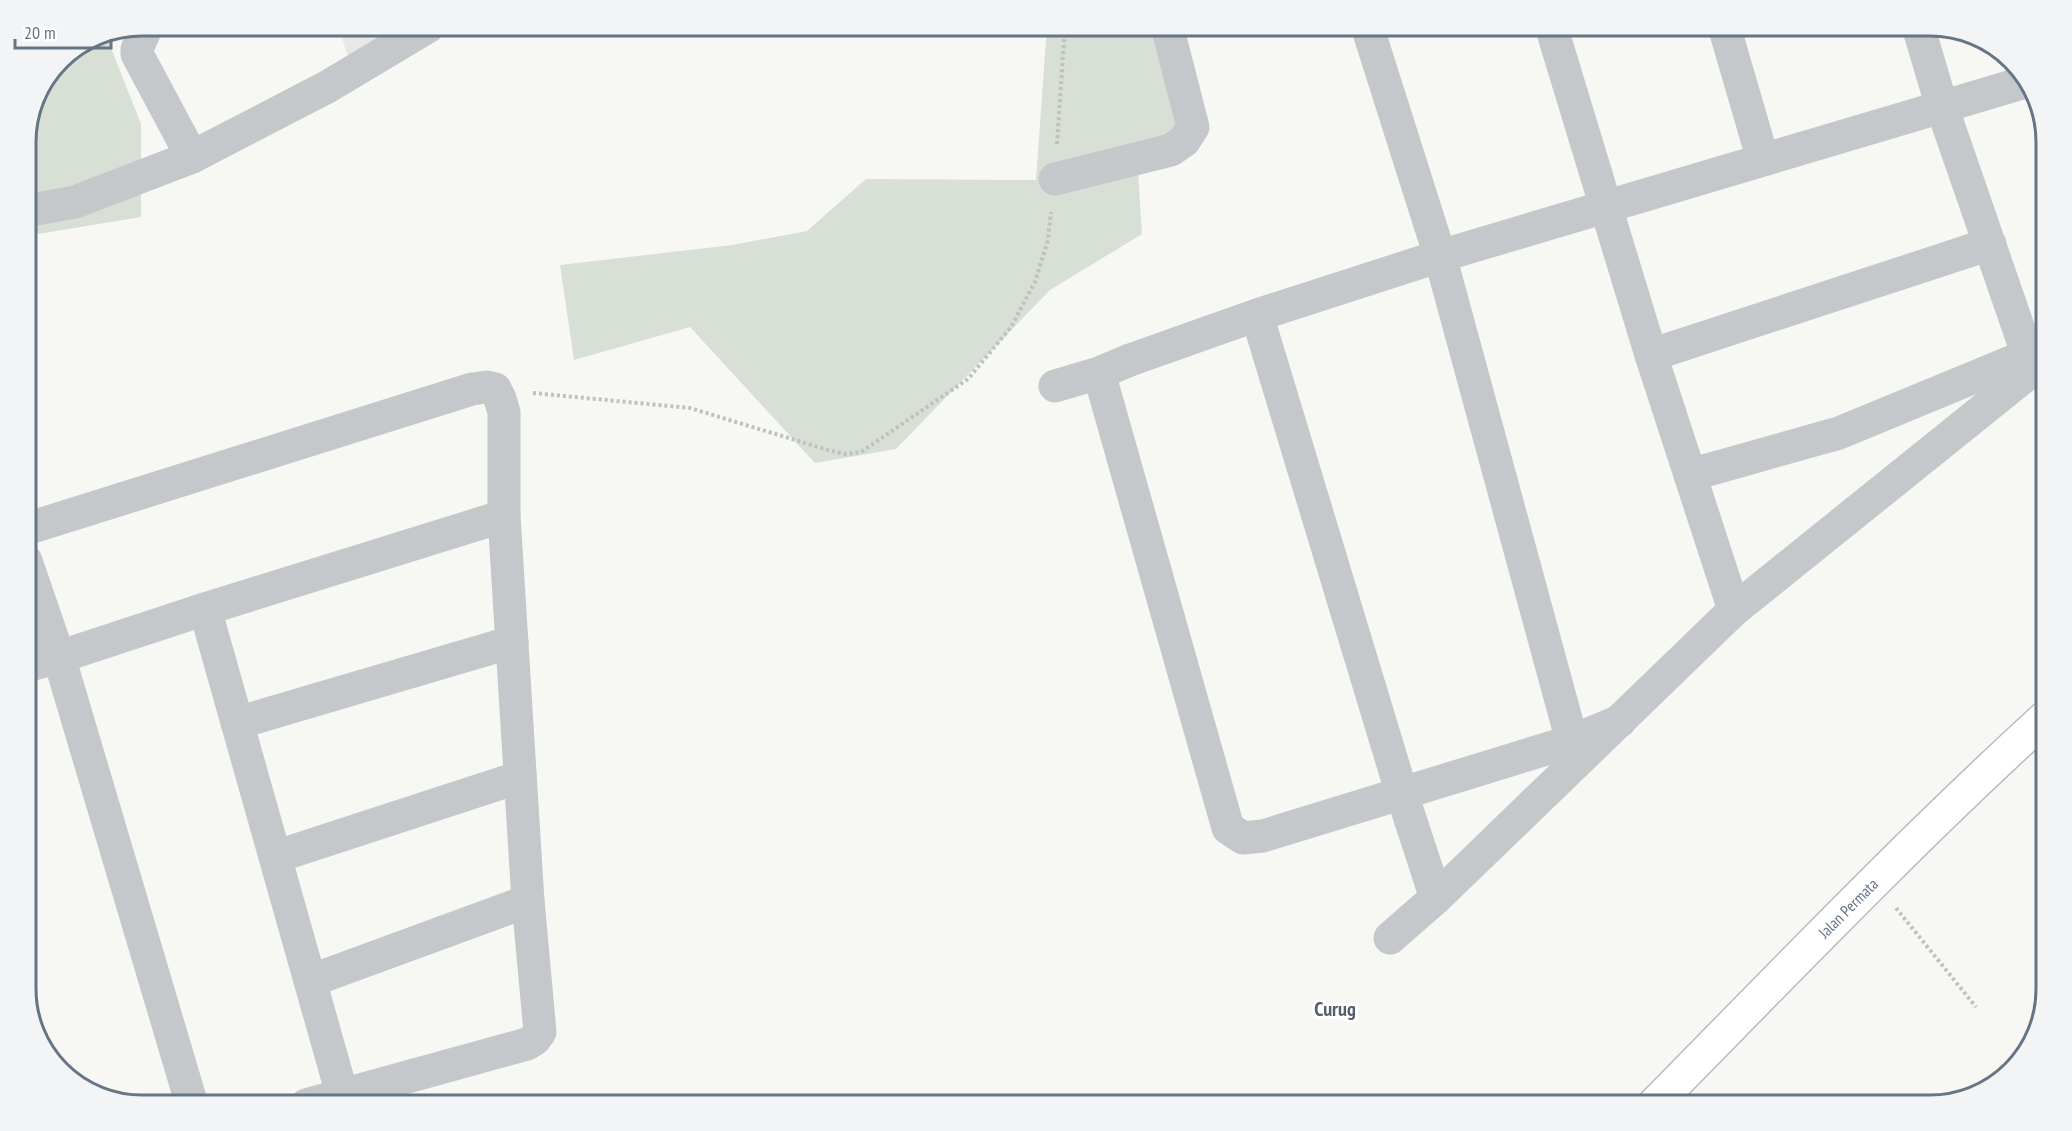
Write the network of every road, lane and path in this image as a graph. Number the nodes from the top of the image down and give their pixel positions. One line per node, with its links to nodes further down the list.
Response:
1 (143, 36): 11 (street)
2 (412, 36): 11 (street)
3 (1064, 36): 13 (path)
4 (1170, 36): 13 (street)
5 (1370, 36): 17 (street)
6 (1554, 36): 14 (street)
7 (1727, 36): 12 (street)
8 (1921, 36): 10 (street)
9 (2019, 84): 10 (street)
10 (1942, 107): 12 (street); 16 (street)
11 (192, 157): 15 (street)
12 (1763, 160): 14 (street)
13 (1055, 179): 23 (path)
14 (1605, 207): 17 (street); 19 (street)
15 (36, 209)
16 (1990, 244): 19 (street); 20 (street)
17 (1440, 256): 18 (street); 36 (street)
18 (1257, 315): 21 (street); 38 (street)
19 (1651, 355): 24 (street)
20 (2036, 361): 24 (street); 29 (street)
21 (1099, 373): 22 (street); 38 (street)
22 (1055, 386)
23 (495, 389): 25 (street); 26 (street)
24 (1690, 475): 29 (street)
25 (504, 516): 28 (street); 30 (street)
26 (36, 527)
27 (36, 590): 31 (street)
28 (205, 609): 31 (street); 34 (street)
29 (1734, 610): 33 (street)
30 (512, 642): 34 (street); 37 (street)
31 (59, 657): 32 (street); 47 (street)
32 (36, 663)
33 (1620, 722): 36 (street); 41 (street)
34 (237, 723): 39 (street)
35 (2036, 726): 40 (main road, Jalan Permata)
36 (1572, 741): 38 (street)
37 (520, 777): 39 (street); 42 (street)
38 (1402, 794): 41 (street)
39 (275, 857): 44 (street)
40 (1874, 881): 45 (path); 49 (main road, Jalan Permata)
41 (1436, 898): 43 (street)
42 (528, 901): 44 (street); 46 (street)
43 (1390, 938)
44 (310, 981): 46 (street)
45 (1976, 1007)
46 (342, 1094): 48 (street)
47 (189, 1095)
48 (339, 1095)
49 (1665, 1095)

